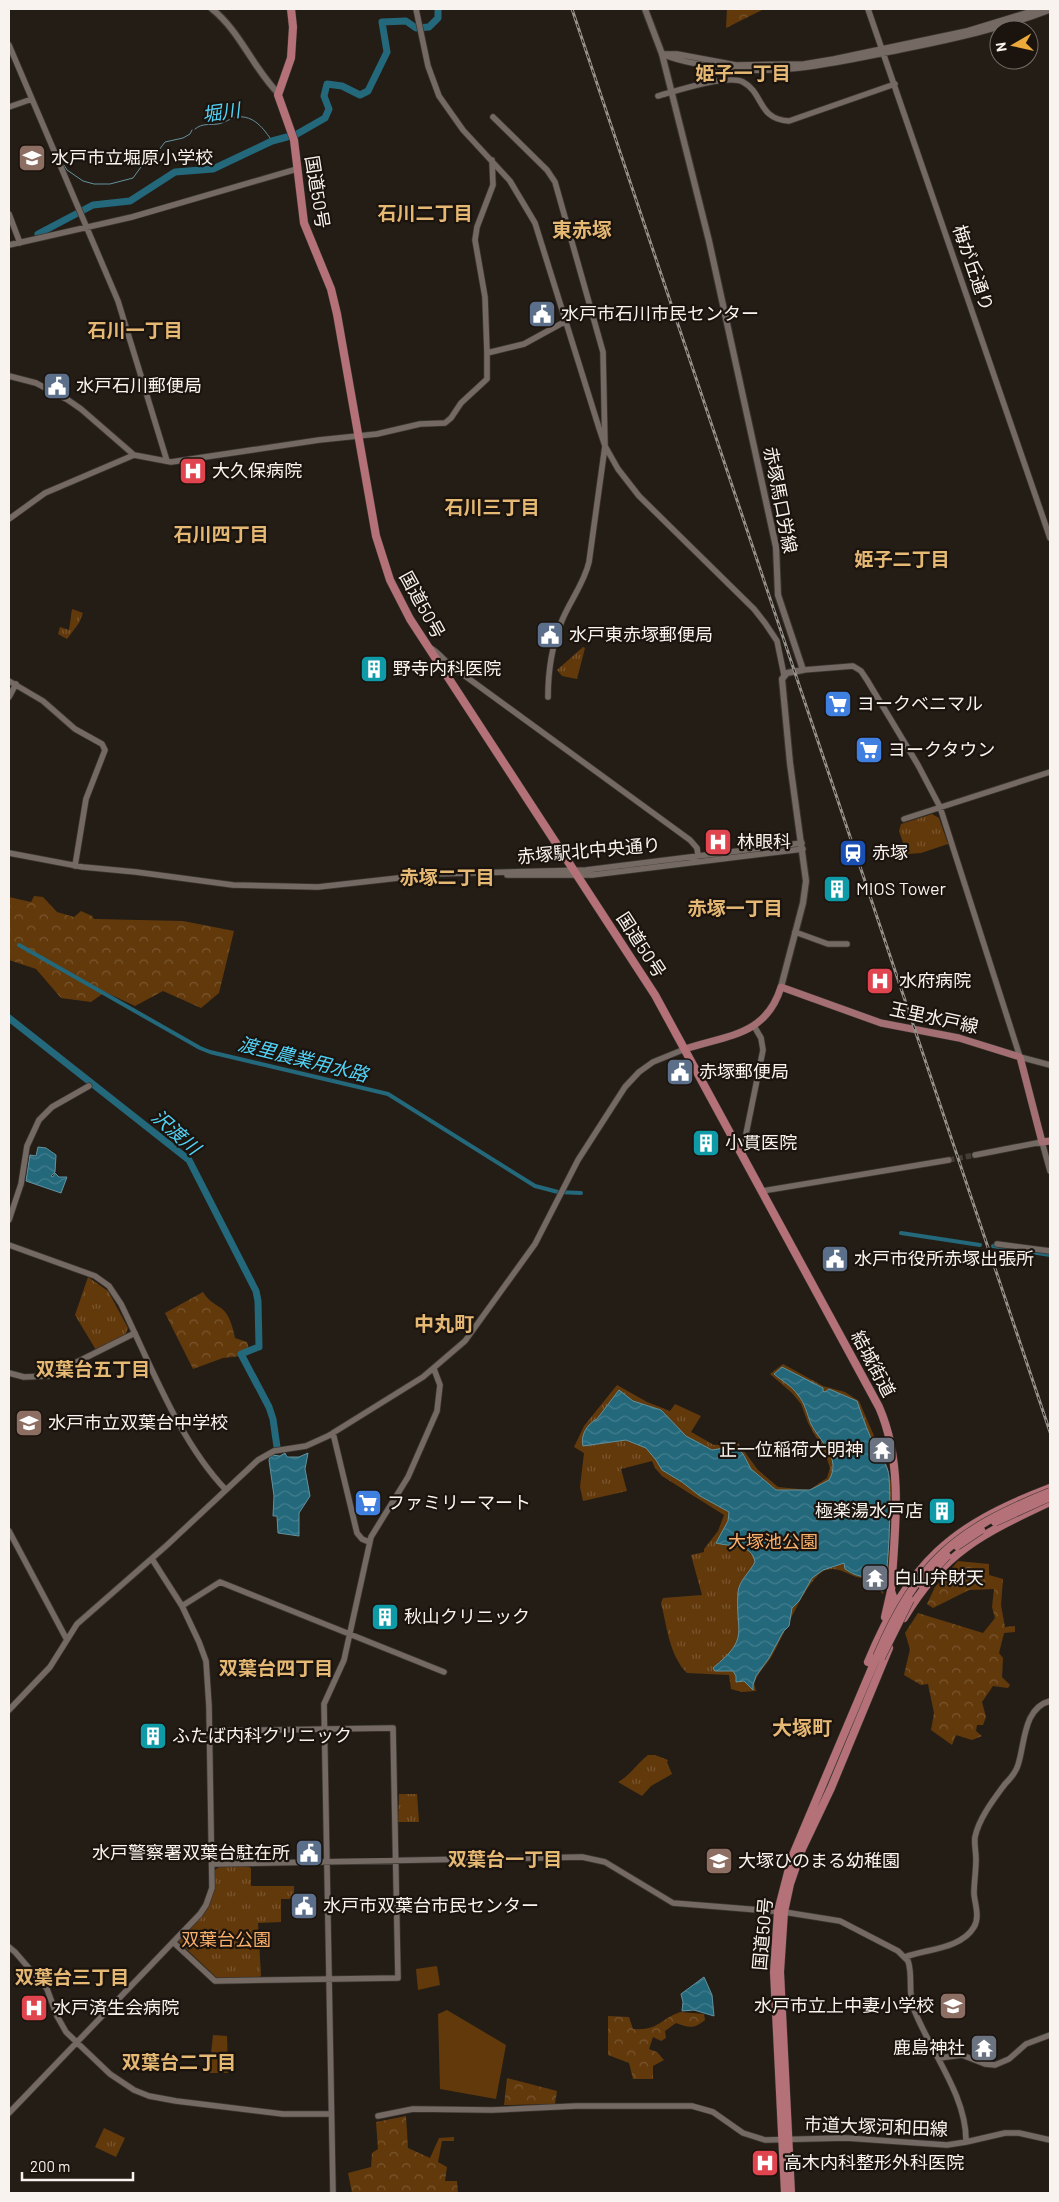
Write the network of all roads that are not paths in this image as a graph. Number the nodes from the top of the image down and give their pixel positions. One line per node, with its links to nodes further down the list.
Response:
1 (212, 9): 13 (main road)
2 (292, 9): 13 (highway)
3 (645, 9): 10 (main road, 赤塚馬口労線)
4 (868, 9): 9 (street, 梅が丘通り)
5 (1039, 9): 9 (street)
6 (1050, 10): 9 (street)
7 (417, 11): 18 (street)
8 (9, 45): 15 (street)
9 (883, 51): 10 (street); 11 (street, 梅が丘通り)
10 (662, 54): 12 (main road, 赤塚馬口労線)
11 (895, 84): 12 (street); 32 (street, 梅が丘通り)
12 (672, 92): 14 (street); 34 (main road, 赤塚馬口労線)
13 (278, 93): 19 (highway, 国道50号)
14 (658, 96)
15 (32, 99): 16 (street); 21 (street)
16 (9, 107)
17 (493, 117): 28 (street)
18 (492, 160): 24 (street); 25 (street)
19 (297, 169): 21 (street); 27 (highway, 国道50号)
20 (9, 214): 22 (street)
21 (87, 228): 22 (street); 30 (street)
22 (20, 243): 23 (street)
23 (9, 245)
24 (566, 321): 25 (street); 28 (street)
25 (487, 353): 27 (street)
26 (9, 376): 29 (street)
27 (360, 436): 30 (street); 33 (highway, 国道50号)
28 (605, 446): 35 (street); 38 (street)
29 (134, 455): 30 (street); 31 (street)
30 (167, 461)
31 (9, 519)
32 (1050, 538)
33 (449, 669): 45 (street); 47 (highway, 国道50号)
34 (803, 670): 35 (main road); 41 (street)
35 (784, 675): 43 (main road)
36 (9, 680): 37 (street)
37 (16, 684): 39 (street); 46 (street)
38 (548, 696)
39 (9, 697)
40 (1050, 772): 41 (street)
41 (940, 808): 42 (street); 53 (street)
42 (904, 819)
43 (802, 846): 45 (street, 赤塚駅北中央通り); 48 (main road)
44 (11, 854): 46 (street, 赤塚駅北中央通り)
45 (698, 859): 47 (street, 赤塚駅北中央通り)
46 (76, 866): 47 (street, 赤塚駅北中央通り)
47 (576, 873): 52 (highway, 国道50号)
48 (795, 932): 49 (street); 50 (main road)
49 (847, 944)
50 (781, 987): 51 (main road); 53 (main road, 玉里水戸線)
51 (754, 1026): 52 (main road); 57 (street)
52 (685, 1049): 57 (highway, 国道50号); 67 (street)
53 (1020, 1056): 54 (street); 56 (main road)
54 (1050, 1065)
55 (89, 1086): 62 (street)
56 (1046, 1141): 58 (street); 60 (street)
57 (738, 1146): 61 (highway, 結城街道)
58 (975, 1155)
59 (949, 1160): 61 (street)
60 (1050, 1171)
61 (762, 1191): 78 (highway, 結城街道)
62 (9, 1220)
63 (997, 1244): 65 (street)
64 (9, 1245): 66 (street)
65 (1050, 1251)
66 (135, 1333): 68 (street); 71 (street)
67 (434, 1369): 69 (street); 76 (street)
68 (9, 1373)
69 (333, 1433): 71 (street); 76 (street)
70 (1050, 1488): 79 (highway)
71 (226, 1490): 77 (street)
72 (1050, 1492): 87 (highway, bridge)
73 (1050, 1498): 87 (highway, bridge)
74 (1050, 1502): 83 (highway)
75 (9, 1531): 86 (street)
76 (369, 1542): 85 (street)
77 (152, 1559): 82 (street); 86 (street)
78 (892, 1574): 79 (highway); 80 (highway, 結城街道)
79 (910, 1583): 81 (highway)
80 (891, 1591): 81 (highway, 結城街道); 84 (highway)
81 (896, 1603): 83 (highway, 結城街道); 84 (highway)
82 (182, 1606): 85 (street); 92 (street)
83 (906, 1615): 93 (highway)
84 (882, 1631): 93 (highway)
85 (350, 1634): 88 (street); 91 (street)
86 (68, 1640): 90 (street)
87 (879, 1657): 93 (highway)
88 (444, 1672)
89 (1050, 1701): 100 (street)
90 (9, 1710)
91 (324, 1729): 92 (street); 94 (street); 95 (street)
92 (210, 1731): 96 (street)
93 (818, 1805): 97 (highway, 国道50号)
94 (396, 1860): 95 (street); 97 (street); 101 (street)
95 (326, 1862): 96 (street); 101 (street)
96 (212, 1864): 98 (street)
97 (781, 1912): 100 (street); 108 (highway, 国道50号)
98 (173, 1942): 101 (street); 103 (street)
99 (9, 1947): 103 (street)
100 (905, 1957): 104 (street)
101 (329, 1979): 106 (street)
102 (1050, 2035): 104 (street)
103 (76, 2042): 105 (street); 106 (street)
104 (939, 2058): 110 (street)
105 (9, 2113)
106 (331, 2114): 111 (street)
107 (378, 2116): 108 (street, 市道大塚河和田線)
108 (786, 2140): 110 (street, 市道大塚河和田線); 112 (highway, 国道50号); 113 (highway, 国道50号)
109 (1050, 2140): 110 (street, 市道大塚河和田線)
110 (966, 2142)
111 (333, 2193)
112 (785, 2193)
113 (791, 2193)

